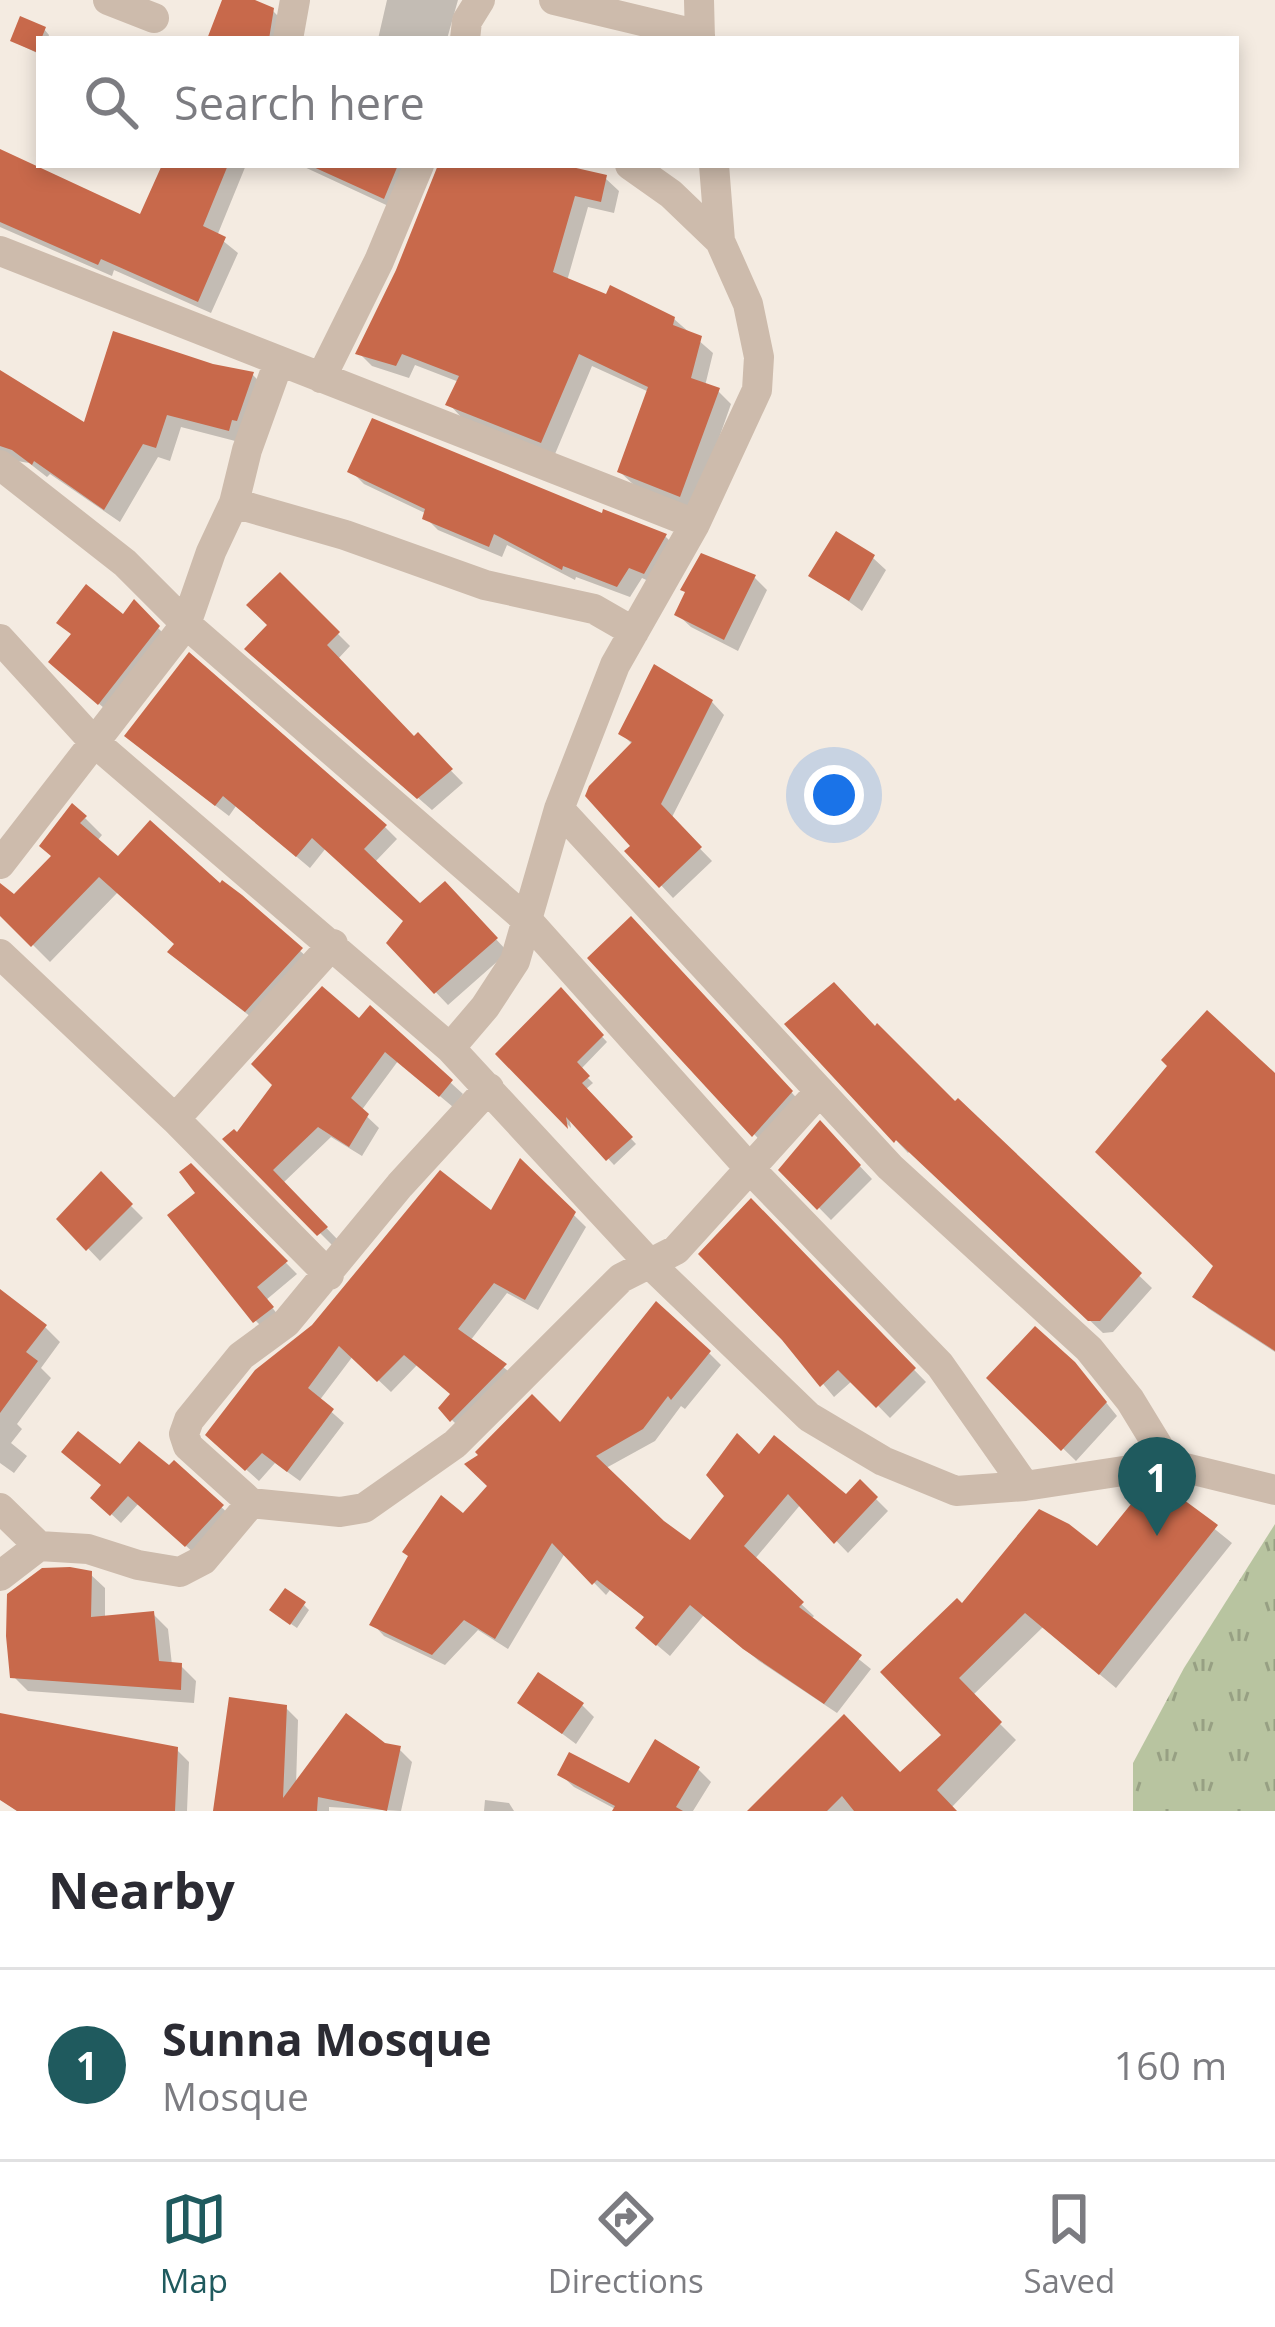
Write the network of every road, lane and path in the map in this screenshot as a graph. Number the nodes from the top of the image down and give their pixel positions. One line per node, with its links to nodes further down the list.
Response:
1 (108, 0): 6 (street)
2 (295, 0): 7 (street)
3 (480, 0): 8 (street)
4 (554, 0): 9 (street)
5 (699, 0): 10 (street)
6 (154, 17)
7 (289, 36)
8 (465, 36)
9 (696, 36)
10 (700, 36)
11 (418, 168): 17 (street)
12 (634, 168): 14 (street)
13 (714, 168): 14 (street)
14 (720, 241): 20 (street)
15 (0, 251): 16 (street)
16 (280, 361): 17 (street); 19 (street)
17 (321, 378): 20 (street)
18 (0, 465): 21 (street)
19 (234, 503): 21 (street); 22 (street)
20 (695, 524): 22 (street)
21 (186, 624): 24 (street); 27 (street)
22 (634, 632): 25 (street)
23 (0, 639): 24 (street)
24 (94, 742): 26 (street); 28 (street)
25 (560, 809): 27 (street); 32 (street)
26 (0, 864)
27 (529, 922): 30 (street); 34 (street)
28 (333, 944): 30 (street); 33 (street)
29 (0, 954): 33 (street)
30 (450, 1048): 31 (street)
31 (488, 1088): 35 (street); 36 (street)
32 (820, 1091): 34 (street); 37 (street)
33 (175, 1119): 36 (street)
34 (750, 1168): 35 (street); 38 (street)
35 (651, 1265): 38 (street); 40 (street)
36 (329, 1275): 40 (street)
37 (1169, 1464): 38 (street); 39 (street)
38 (1025, 1486)
39 (1275, 1490)
40 (251, 1504): 42 (street)
41 (0, 1508): 42 (street)
42 (39, 1546): 43 (street)
43 (0, 1576)

